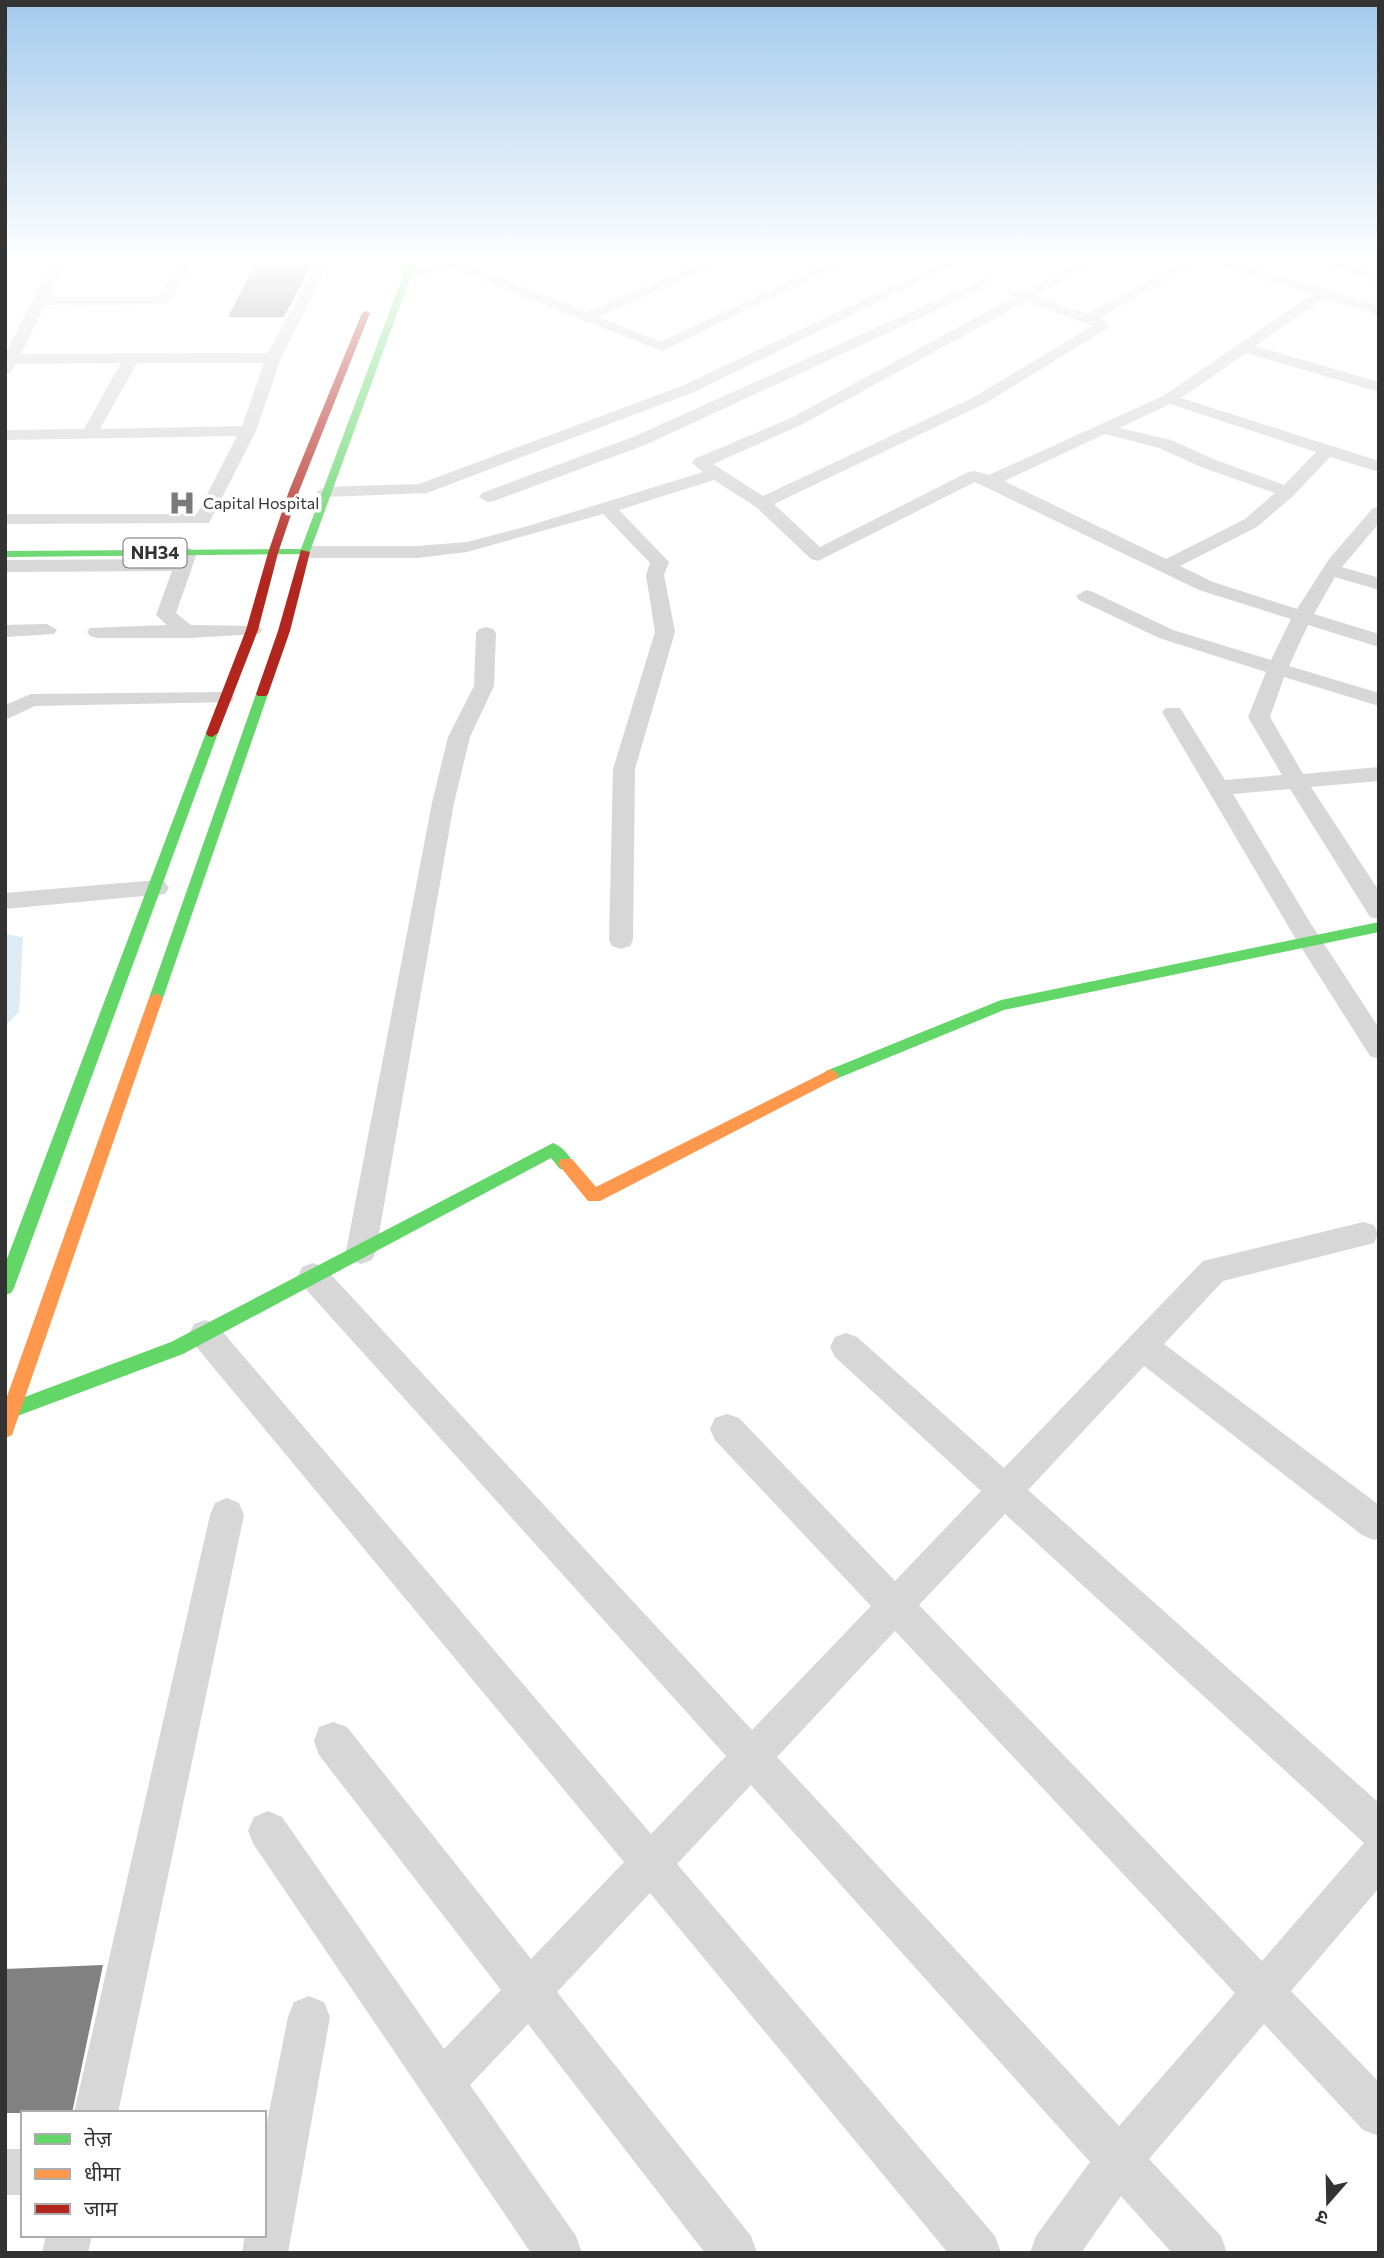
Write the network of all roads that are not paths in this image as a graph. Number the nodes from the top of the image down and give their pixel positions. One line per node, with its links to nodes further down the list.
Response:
1 (127, 367): 17 (street)
2 (271, 367): 16 (street)
3 (344, 367): 13 (main road)
4 (373, 367): 14 (main road)
5 (732, 367): 23 (street)
6 (800, 367): 25 (street)
7 (898, 367): 21 (street)
8 (1034, 367): 26 (street)
9 (1216, 367): 12 (street)
10 (1313, 367): 11 (street)
11 (1378, 386)
12 (1169, 399): 15 (street); 19 (street)
13 (323, 418): 14 (main road); 32 (main road)
14 (353, 419): 23 (main road)
15 (1104, 429): 22 (street); 24 (street)
16 (248, 431): 17 (street); 31 (street)
17 (89, 434): 18 (street)
18 (5, 435)
19 (1326, 451): 20 (street); 24 (street)
20 (1379, 467)
21 (716, 474): 26 (street); 27 (street)
22 (990, 481): 26 (street); 36 (street)
23 (325, 492): 33 (main road)
24 (1287, 492): 36 (street)
25 (488, 497)
26 (762, 503)
27 (606, 507): 33 (street); 60 (street)
28 (1379, 512): 37 (street)
29 (5, 519): 31 (street)
30 (5, 538): 31 (main road, NH34)
31 (193, 544): 32 (main road, NH34); 34 (main road, NH34); 35 (street); 44 (street)
32 (276, 545): 33 (main road, NH34); 41 (main road)
33 (307, 545): 70 (main road)
34 (5, 554)
35 (5, 566)
36 (1166, 566): 40 (street)
37 (1331, 570): 38 (street); 40 (street)
38 (1379, 584)
39 (1086, 596): 48 (street)
40 (1302, 618): 47 (street); 48 (street)
41 (252, 630): 44 (street); 49 (main road)
42 (47, 631): 45 (street)
43 (97, 632): 44 (street)
44 (188, 632)
45 (9, 633)
46 (486, 633): 64 (street)
47 (1379, 642)
48 (1277, 668): 50 (street); 54 (street)
49 (224, 698): 52 (street); 56 (main road)
50 (1379, 700)
51 (1173, 712): 55 (street)
52 (5, 714)
53 (1379, 774): 54 (street)
54 (1295, 779): 55 (street); 58 (street)
55 (1217, 788): 61 (street)
56 (157, 888): 57 (street); 66 (main road)
57 (5, 901)
58 (1379, 911)
59 (1379, 927): 61 (main road)
60 (621, 940)
61 (1310, 942): 62 (street); 64 (main road)
62 (1379, 1049)
63 (1363, 1234): 68 (street)
64 (361, 1251): 65 (main road)
65 (313, 1276): 67 (main road); 78 (street)
66 (5, 1289)
67 (205, 1334): 70 (main road); 82 (street)
68 (1142, 1346): 73 (street); 75 (street)
69 (846, 1347): 73 (street)
70 (8, 1410): 71 (main road)
71 (5, 1429)
72 (727, 1429): 76 (street)
73 (1004, 1491): 76 (street); 79 (street)
74 (227, 1515): 87 (street)
75 (1374, 1523)
76 (895, 1606): 78 (street); 84 (street)
77 (333, 1741): 83 (street)
78 (752, 1757): 82 (street); 89 (street)
79 (1379, 1830)
80 (268, 1831): 86 (street)
81 (1379, 1857): 84 (street)
82 (651, 1863): 83 (street); 94 (street)
83 (529, 1991): 86 (street); 93 (street)
84 (1263, 1993): 88 (street); 89 (street)
85 (309, 2017): 90 (street)
86 (442, 2083): 92 (street)
87 (96, 2111)
88 (1379, 2114)
89 (1119, 2160): 95 (street); 96 (street)
90 (271, 2180): 91 (street)
91 (265, 2253)
92 (559, 2253)
93 (734, 2253)
94 (978, 2253)
95 (1053, 2253)
96 (1204, 2253)

